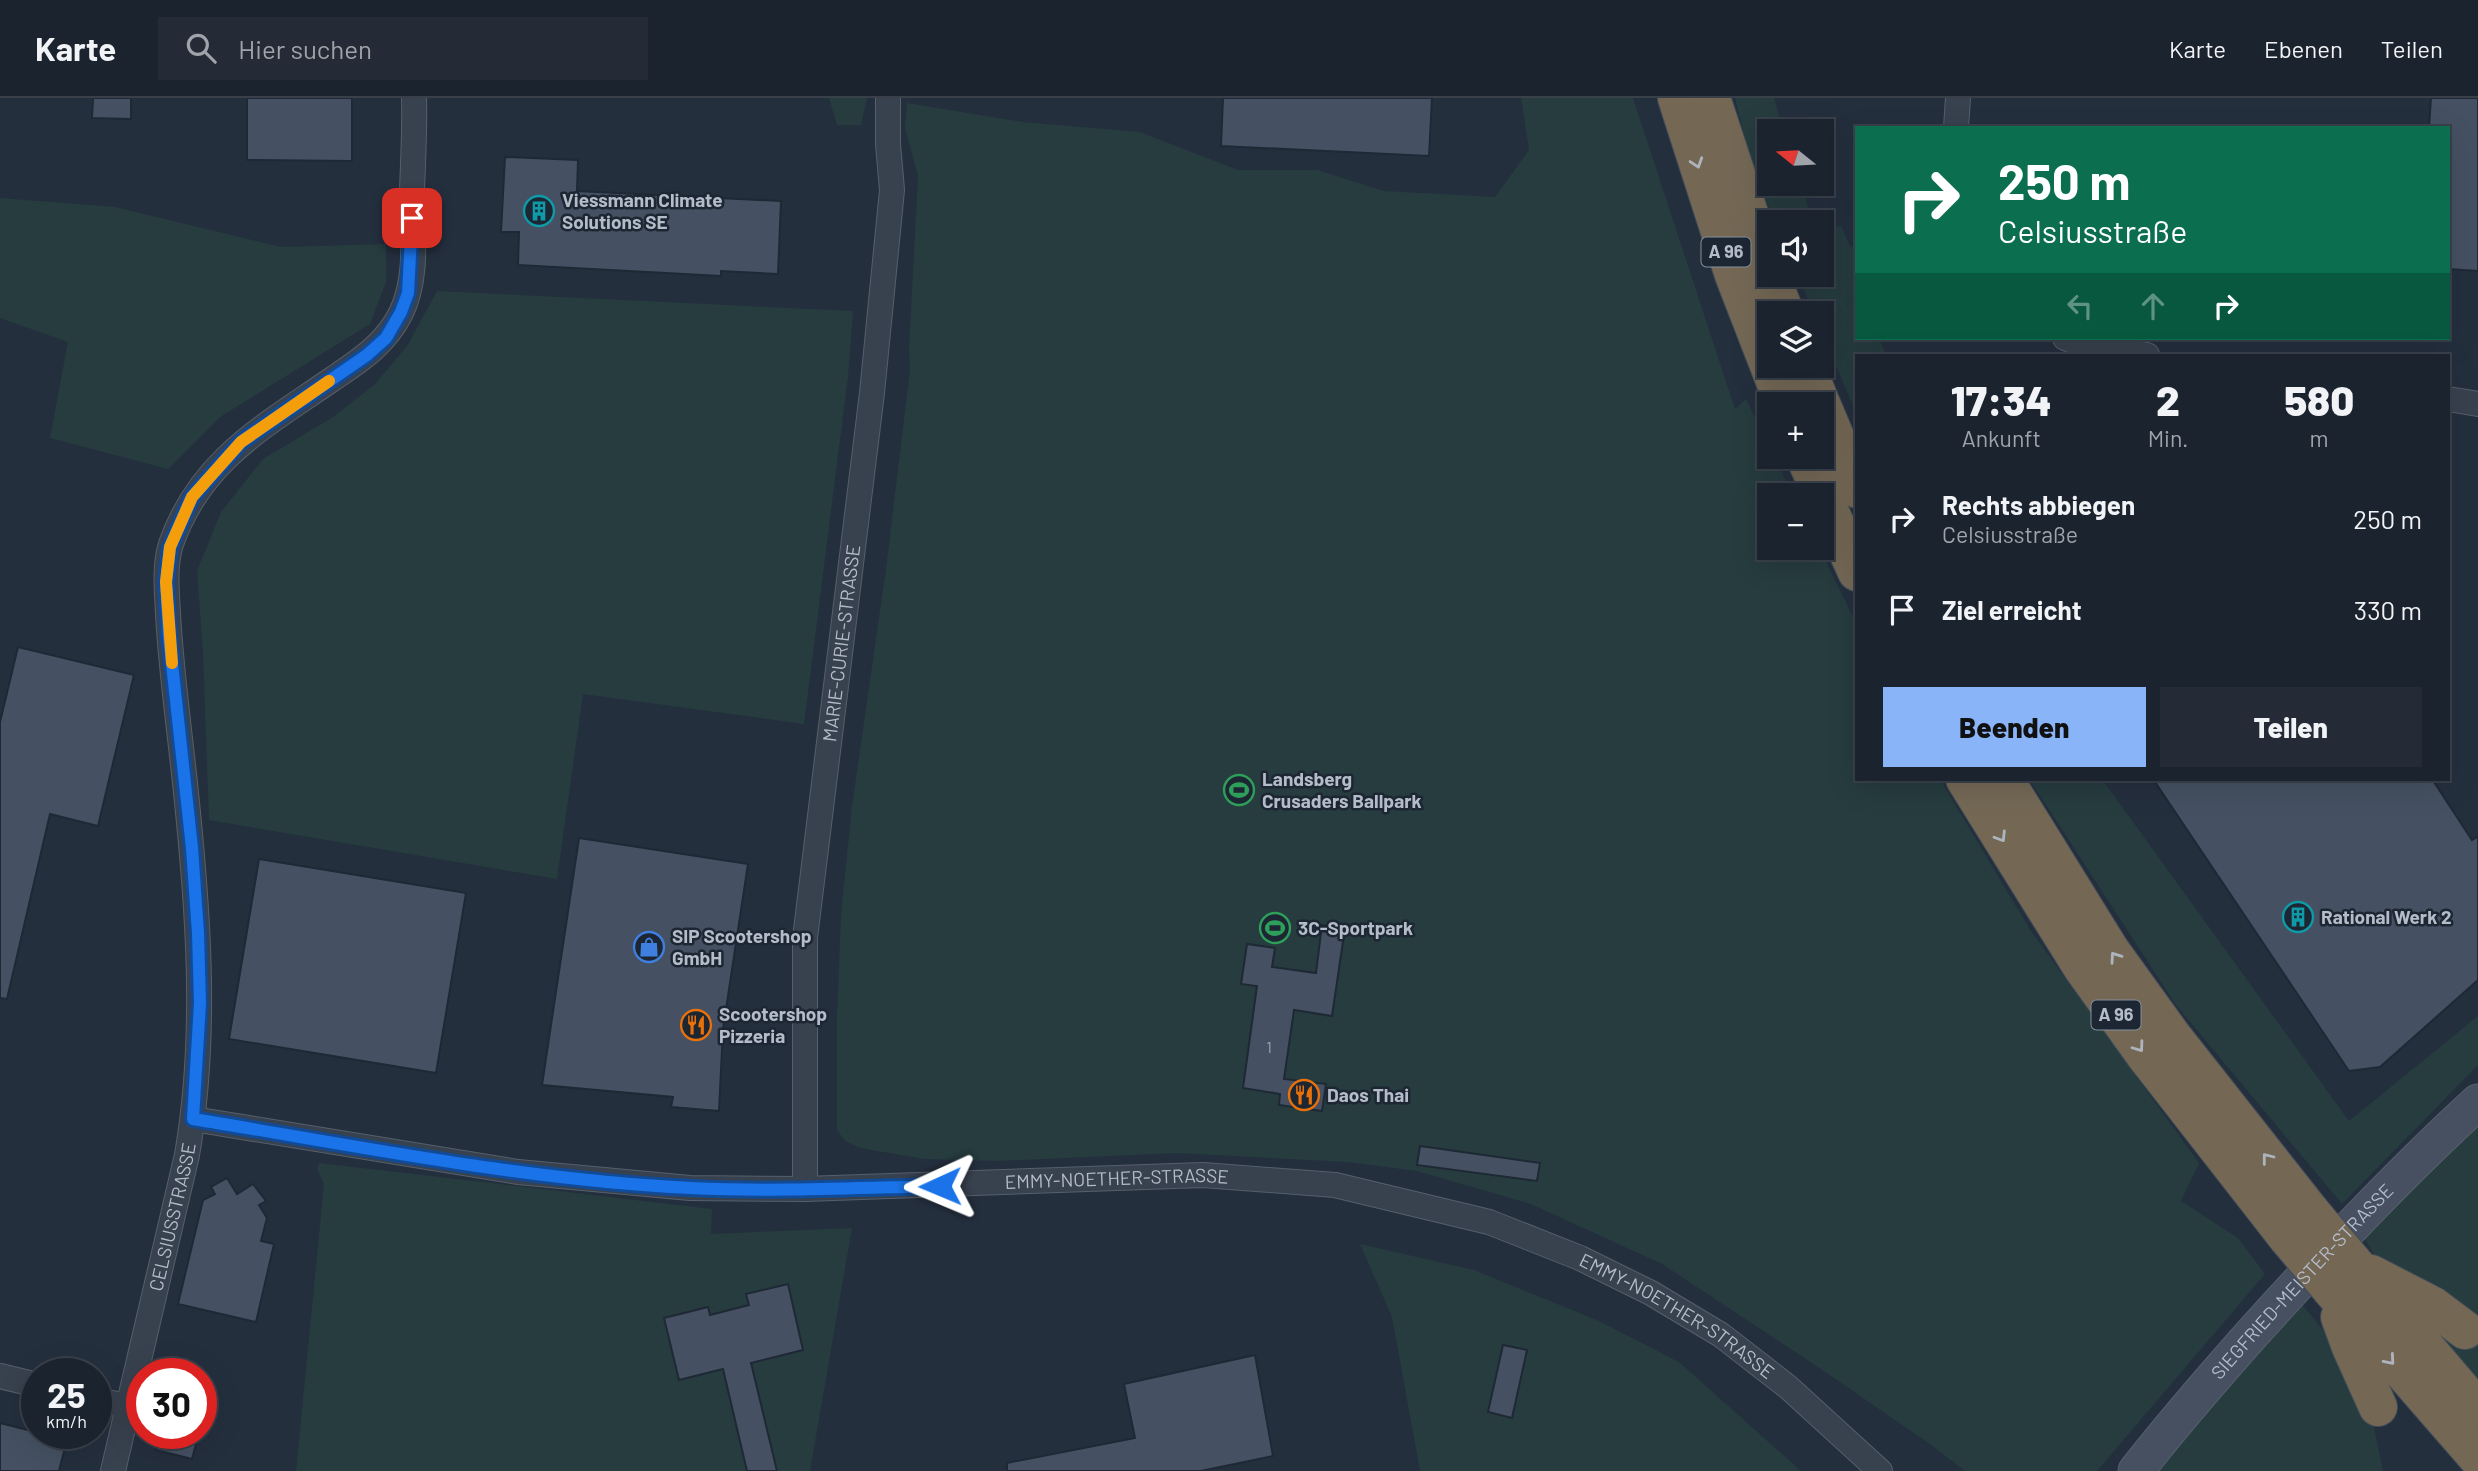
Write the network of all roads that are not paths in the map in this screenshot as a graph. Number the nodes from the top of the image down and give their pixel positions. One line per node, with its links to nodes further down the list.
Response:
1 (414, 98): 20 (street, CELSIUSSTRASSE)
2 (888, 98): 21 (street, MARIE-CURIE-STRASSE)
3 (1677, 98): 10 (highway, A 96, one-way to 10)
4 (1711, 98): 7 (highway, A 96)
5 (1958, 98): 6 (street)
6 (1956, 126)
7 (1757, 235)
8 (2069, 340): 9 (street)
9 (2141, 354)
10 (1779, 392)
11 (2450, 399): 12 (street)
12 (2478, 404)
13 (1834, 435): 15 (highway)
14 (1810, 469): 16 (highway)
15 (1855, 484)
16 (1855, 568)
17 (1966, 781): 22 (highway, A 96, one-way to 22)
18 (2005, 781): 22 (highway, A 96, one-way to 18)
19 (2478, 1102): 34 (street, SIEGFRIED-MEISTER-STRASSE)
20 (193, 1119): 21 (street, EMMY-NOETHER-STRASSE); 25 (street, CELSIUSSTRASSE)
21 (805, 1189): 33 (street, EMMY-NOETHER-STRASSE)
22 (2299, 1224): 23 (highway, A 96, bridge)
23 (2344, 1278): 24 (highway); 28 (highway); 29 (highway, A 96); 31 (highway, A 96, one-way to 31)
24 (2466, 1330)
25 (139, 1358)
26 (0, 1376): 27 (street)
27 (21, 1381)
28 (2378, 1407)
29 (2478, 1409)
30 (126, 1415): 32 (street, CELSIUSSTRASSE)
31 (2478, 1458)
32 (113, 1471)
33 (1880, 1471)
34 (2136, 1471)

